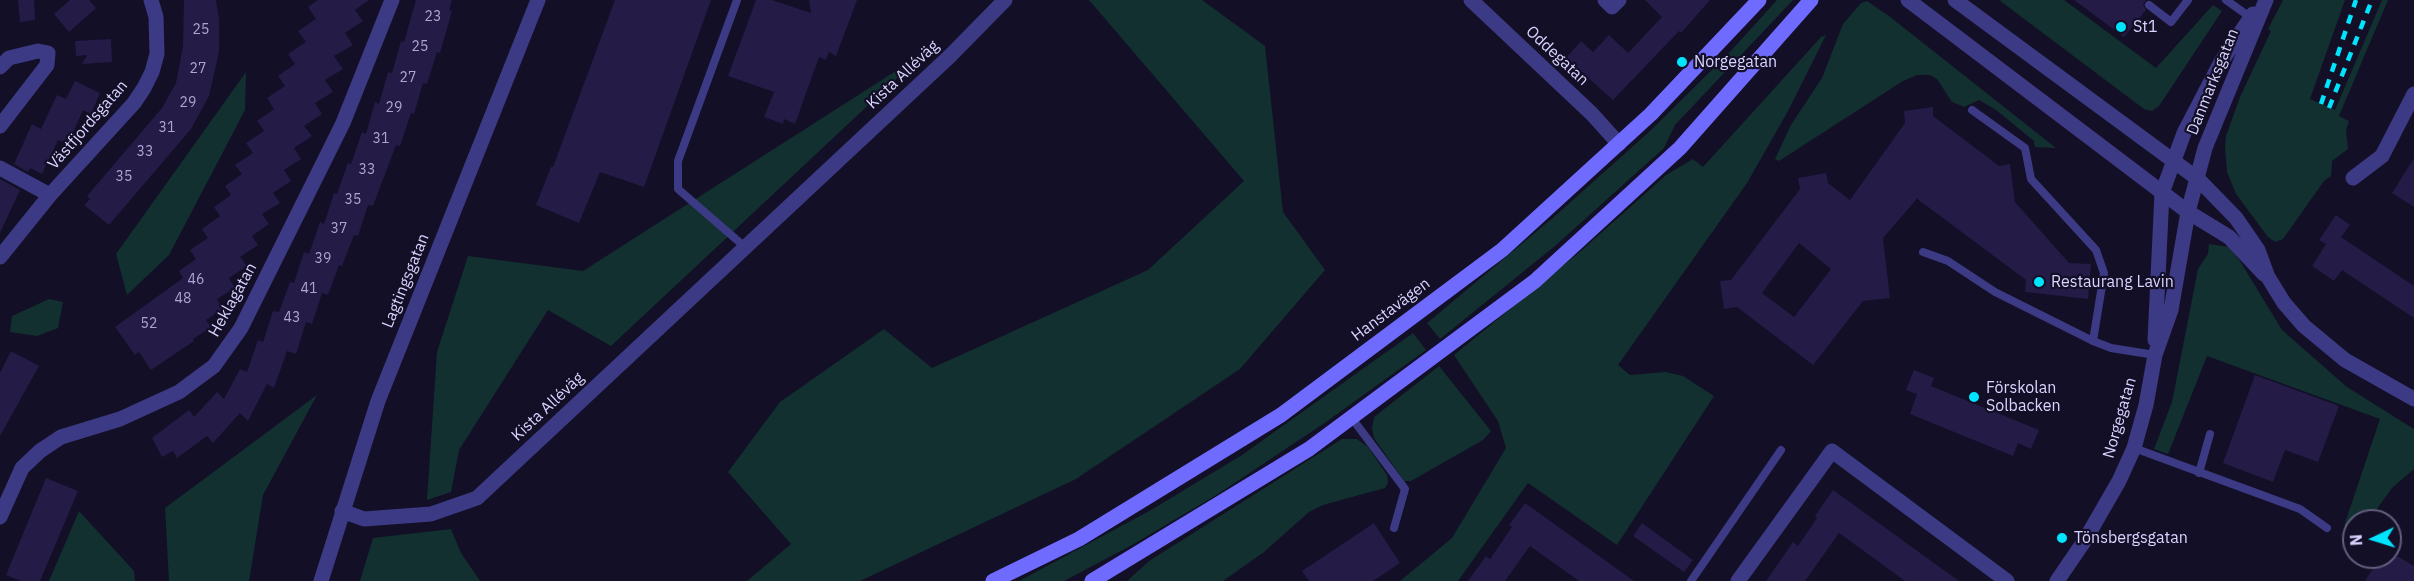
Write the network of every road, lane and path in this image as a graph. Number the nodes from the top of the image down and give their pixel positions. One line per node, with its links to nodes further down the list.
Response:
1 (151, 0): 28 (street, Västfjordsgatan)
2 (392, 0): 43 (street, Heklagatan)
3 (538, 0): 42 (street, Lagtingsgatan)
4 (737, 0): 30 (lane)
5 (1005, 0): 30 (street, Kista Alléväg)
6 (1472, 0): 22 (street, Oddegatan)
7 (1605, 0): 8 (street)
8 (1619, 0)
9 (1759, 0): 22 (main road, Hanstavägen)
10 (1811, 0): 37 (main road)
11 (1908, 0): 27 (street)
12 (1955, 0): 23 (street)
13 (2188, 0): 16 (lane)
14 (2226, 0): 17 (lane)
15 (2264, 0): 17 (street, Danmarksgatan); 26 (street, Danmarksgatan)
16 (2149, 5)
17 (2250, 17): 23 (street, Danmarksgatan)
18 (0, 67): 21 (street)
19 (2414, 94): 25 (street)
20 (1972, 110): 34 (lane)
21 (0, 126)
22 (1619, 144): 47 (main road, Hanstavägen)
23 (2173, 161): 26 (street); 27 (street, Norgegatan)
24 (0, 168): 28 (street)
25 (2353, 178)
26 (2198, 179): 29 (street, Norgegatan); 33 (street)
27 (2162, 193): 29 (street); 35 (street, Norgegatan)
28 (50, 195): 32 (street, Västfjordsgatan)
29 (2188, 212): 33 (street); 35 (street, Norgegatan)
30 (745, 247): 42 (street, Kista Alléväg)
31 (1923, 252): 34 (lane)
32 (0, 257)
33 (2268, 277): 36 (street)
34 (2093, 341): 35 (lane)
35 (2155, 356): 39 (street, Norgegatan)
36 (2414, 399)
37 (1351, 417): 44 (lane); 48 (main road)
38 (2210, 434): 41 (lane)
39 (2134, 448): 41 (lane); 52 (street, Norgegatan)
40 (1781, 450): 49 (lane)
41 (2199, 473): 45 (lane)
42 (342, 511): 46 (street, Lagtingsgatan)
43 (0, 517)
44 (1394, 528)
45 (2326, 528)
46 (321, 581)
47 (993, 581)
48 (1092, 581)
49 (1691, 581)
50 (1738, 581): 51 (street)
51 (2007, 581)
52 (2057, 581)

